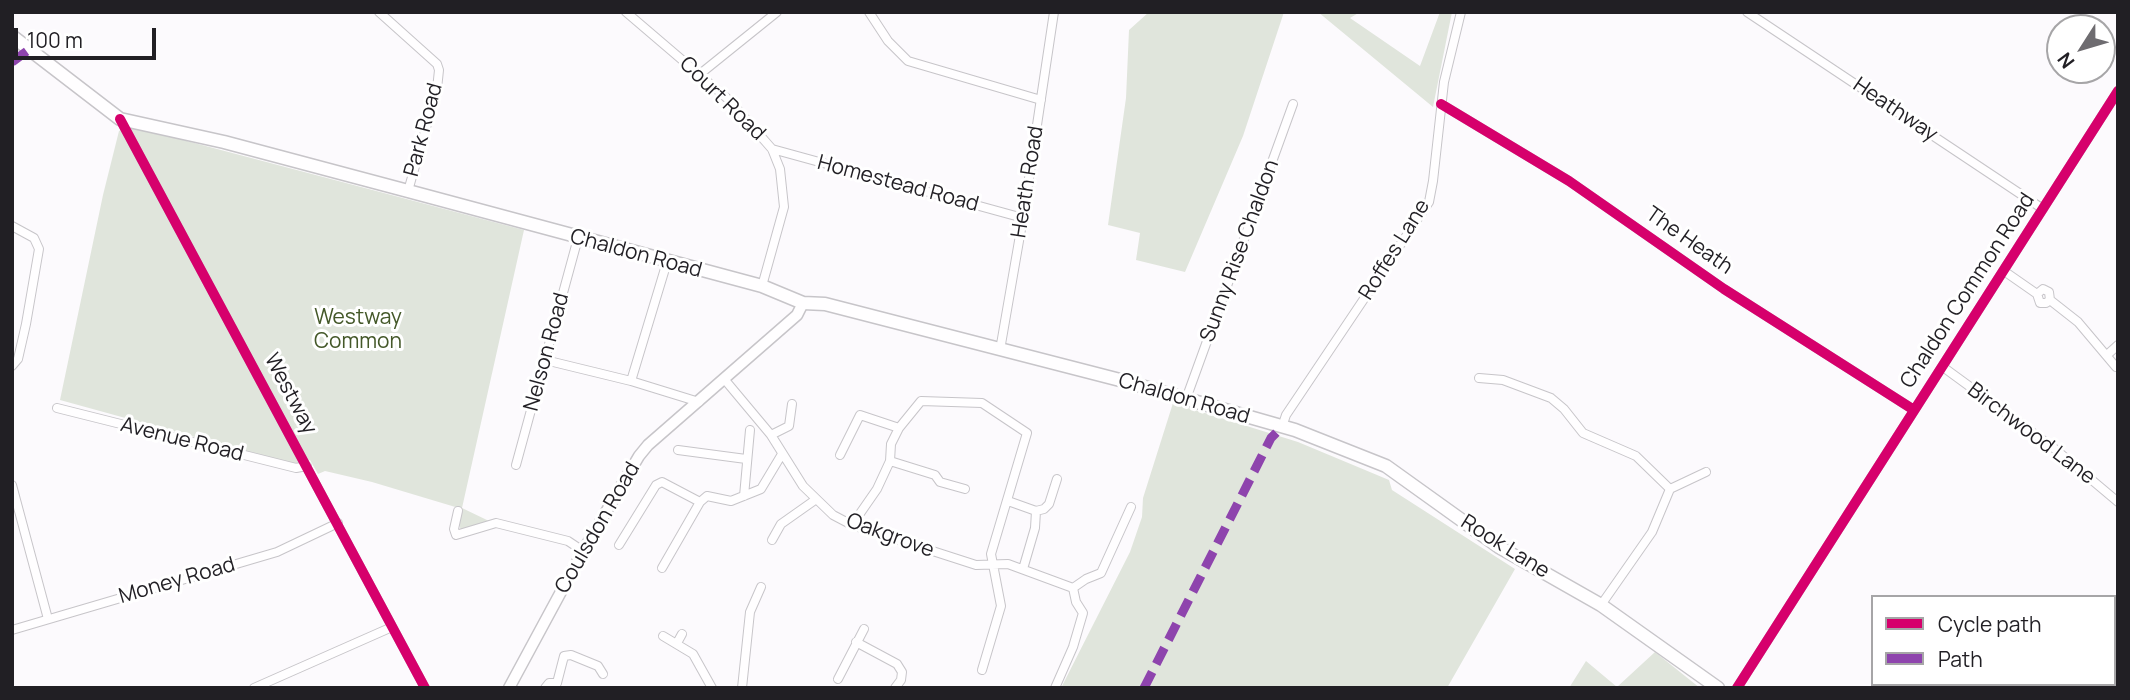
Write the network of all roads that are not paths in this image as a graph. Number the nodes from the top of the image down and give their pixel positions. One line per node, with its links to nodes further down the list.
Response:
1 (379, 12): 16 (street, Park Road)
2 (626, 12): 9 (street, Court Road)
3 (777, 12): 9 (street)
4 (869, 12): 11 (street)
5 (1054, 12): 11 (street, Heath Road)
6 (1461, 12): 13 (street, Roffes Lane)
7 (1747, 12): 17 (street, Heathway)
8 (12, 36): 14 (main road, Chaldon Road)
9 (700, 74): 15 (street, Court Road)
10 (2117, 94): 17 (street, Chaldon Common Road)
11 (1041, 100): 18 (street, Heath Road)
12 (1293, 104): 35 (street, Sunny Rise Chaldon)
13 (1441, 104): 39 (street, The Heath); 40 (street, Roffes Lane)
14 (120, 119): 16 (main road, Chaldon Road); 50 (street, Westway)
15 (772, 149): 18 (street, Homestead Road); 23 (street, Court Road)
16 (408, 191): 20 (main road, Chaldon Road)
17 (2043, 209): 22 (street, Chaldon Common Road)
18 (1023, 218): 26 (street, Heath Road)
19 (12, 226): 29 (street)
20 (578, 238): 21 (main road, Chaldon Road); 28 (street, Nelson Road)
21 (667, 262): 23 (main road, Chaldon Road); 34 (street)
22 (2004, 271): 27 (street); 30 (street, Chaldon Common Road)
23 (761, 286): 24 (main road, Chaldon Road)
24 (803, 303): 26 (main road, Chaldon Road); 33 (street, Coulsdon Road)
25 (2118, 345): 27 (street)
26 (1000, 351): 35 (main road, Chaldon Road)
27 (2107, 355): 31 (street)
28 (545, 360): 34 (street); 49 (street, Nelson Road)
29 (12, 366)
30 (1943, 367): 39 (street, Chaldon Common Road); 60 (street, Birchwood Lane)
31 (2116, 367)
32 (1479, 378): 55 (street)
33 (725, 380): 36 (street, Coulsdon Road); 43 (street, Oakgrove)
34 (631, 381): 36 (street)
35 (1186, 399): 40 (main road, Chaldon Road)
36 (699, 401): 68 (street, Coulsdon Road)
37 (792, 404): 43 (street)
38 (57, 408): 50 (street, Avenue Road)
39 (1914, 410): 96 (street, Chaldon Common Road)
40 (1282, 427): 74 (main road, Rook Lane)
41 (899, 428): 46 (street); 48 (street); 58 (street)
42 (750, 429): 47 (street)
43 (771, 435): 45 (street, Oakgrove)
44 (678, 450): 47 (street)
45 (782, 454): 56 (street); 57 (street, Oakgrove)
46 (840, 455)
47 (746, 459): 56 (street)
48 (890, 461): 54 (street); 65 (street)
49 (516, 465)
50 (307, 466): 64 (street, Westway)
51 (1706, 472): 55 (street)
52 (1057, 479): 63 (street)
53 (12, 485): 75 (street)
54 (965, 489)
55 (1670, 489): 74 (street)
56 (744, 496): 59 (street)
57 (815, 500): 65 (street, Oakgrove); 66 (street)
58 (1008, 501): 63 (street); 69 (street)
59 (699, 502): 67 (street); 70 (street)
60 (2118, 502)
61 (1131, 507): 73 (street)
62 (458, 511): 68 (street)
63 (1036, 511): 71 (street)
64 (338, 523): 75 (street, Money Road); 76 (street, Westway)
65 (852, 525): 69 (street, Oakgrove)
66 (772, 540)
67 (620, 545)
68 (583, 551): 89 (street, Coulsdon Road)
69 (993, 564): 71 (street, Oakgrove); 83 (street)
70 (662, 568)
71 (1023, 569): 73 (street, Oakgrove)
72 (761, 587): 92 (street)
73 (1073, 588): 94 (street)
74 (1601, 606): 95 (main road, Rook Lane)
75 (48, 619): 77 (street, Money Road)
76 (392, 627): 87 (street); 88 (street, Westway)
77 (12, 629)
78 (864, 629): 81 (street)
79 (682, 634): 82 (street)
80 (663, 636): 82 (street)
81 (856, 642): 85 (street); 93 (street)
82 (677, 643): 91 (street)
83 (982, 670)
84 (603, 674): 86 (street)
85 (838, 679)
86 (559, 685): 90 (street)
87 (254, 688)
88 (425, 688)
89 (509, 688)
90 (545, 688)
91 (712, 688)
92 (742, 688)
93 (895, 688)
94 (1055, 688)
95 (1718, 688)
96 (1737, 688)

